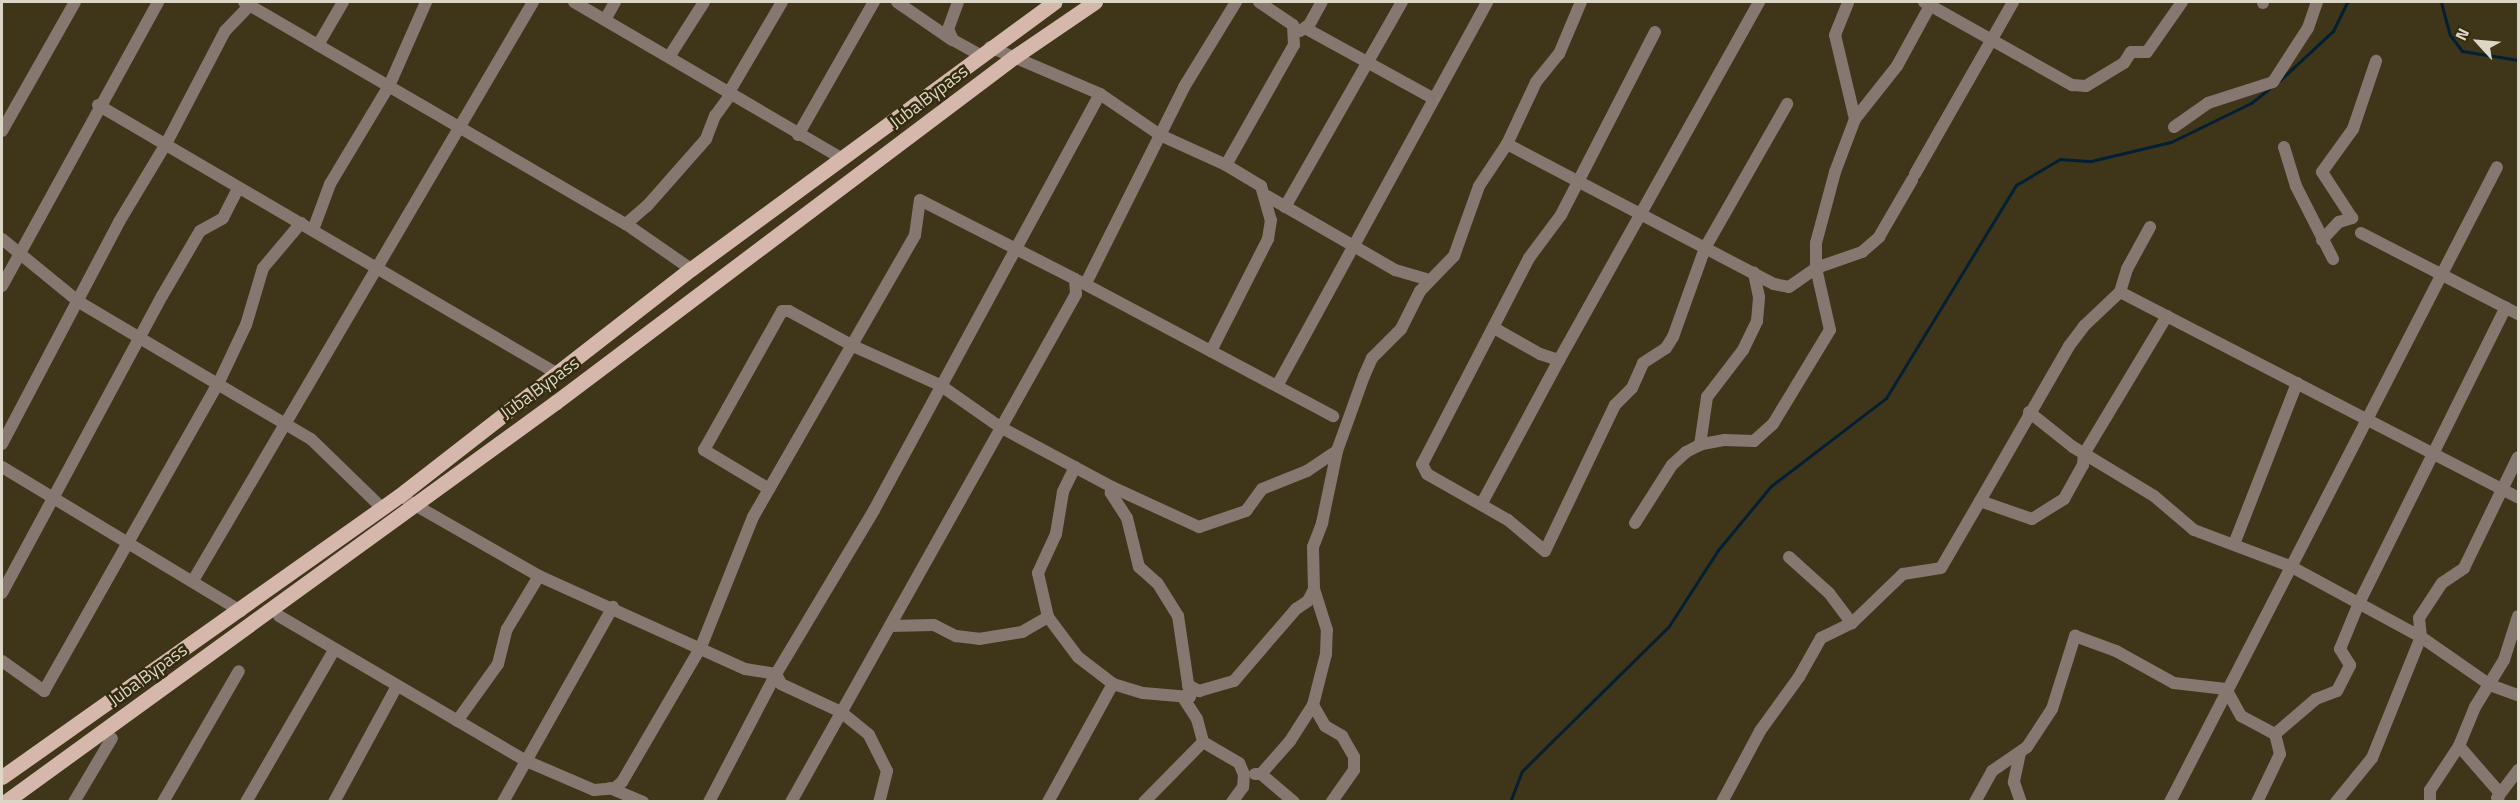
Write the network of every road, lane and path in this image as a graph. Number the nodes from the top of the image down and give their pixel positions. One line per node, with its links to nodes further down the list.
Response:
1 (75, 2): 49 (street)
2 (158, 2): 45 (street)
3 (343, 2): 34 (street)
4 (426, 2): 40 (street)
5 (533, 2): 47 (street)
6 (574, 2): 29 (street)
7 (615, 2): 29 (street)
8 (704, 2): 36 (street)
9 (782, 2): 42 (street)
10 (874, 2): 50 (street)
11 (897, 2): 33 (street)
12 (958, 2): 33 (street)
13 (1054, 2): 28 (main road, Juba Bypass)
14 (1095, 2): 37 (main road, Juba Bypass)
15 (1236, 2): 51 (street)
16 (1259, 2): 30 (street)
17 (1322, 2): 30 (street)
18 (1402, 2): 39 (street)
19 (1487, 2): 43 (street)
20 (1581, 2): 53 (street)
21 (1760, 2): 62 (street)
22 (1848, 2): 46 (street)
23 (2013, 2): 32 (street)
24 (2182, 2): 32 (street)
25 (2317, 2): 48 (street)
26 (247, 3): 34 (street); 52 (street)
27 (1929, 3): 32 (street); 46 (street)
28 (1045, 6): 35 (main road, Juba Bypass)
29 (605, 20): 36 (street)
30 (1301, 30): 39 (street); 56 (street)
31 (1655, 32): 58 (street)
32 (1992, 39): 75 (street)
33 (953, 40): 35 (street)
34 (318, 45): 40 (street)
35 (985, 51): 37 (street); 55 (main road, Juba Bypass)
36 (669, 57): 42 (street)
37 (1014, 57): 41 (street); 167 (main road, Juba Bypass)
38 (2376, 61): 69 (street)
39 (1367, 62): 43 (street); 61 (street)
40 (388, 86): 47 (street); 66 (street)
41 (1100, 94): 51 (street); 97 (street)
42 (729, 95): 50 (street); 64 (street)
43 (1434, 99): 70 (street)
44 (1787, 104): 71 (street)
45 (98, 105): 52 (street); 72 (street)
46 (1855, 119): 75 (street)
47 (459, 126): 64 (street); 76 (street)
48 (2174, 127)
49 (2, 131)
50 (798, 135): 55 (street)
51 (1160, 135): 56 (street); 79 (street)
52 (167, 142): 63 (street); 84 (street)
53 (1508, 144): 58 (street); 80 (street)
54 (2284, 147): 69 (street)
55 (843, 159): 74 (main road, Juba Bypass)
56 (1226, 165): 60 (street)
57 (2497, 167): 78 (street)
58 (1578, 181): 62 (street); 89 (street)
59 (237, 191): 90 (street)
60 (1267, 196): 61 (street); 92 (street)
61 (1285, 207): 70 (street)
62 (1641, 214): 71 (street); 93 (street)
63 (301, 223): 66 (street); 95 (street)
64 (626, 224): 74 (street)
65 (2150, 227): 83 (street)
66 (313, 230): 76 (street)
67 (2361, 233): 78 (street)
68 (2, 239): 72 (street)
69 (2322, 240): 73 (street)
70 (1353, 244): 80 (street); 98 (street)
71 (1706, 248): 77 (street); 119 (street)
72 (19, 254): 81 (street); 84 (street)
73 (2333, 259)
74 (691, 268): 94 (main road, Juba Bypass)
75 (1816, 268): 82 (street); 105 (street)
76 (376, 269): 94 (street); 102 (street)
77 (1754, 273): 82 (street); 85 (street)
78 (2441, 274): 86 (street); 101 (street)
79 (1081, 280): 91 (street); 92 (street); 103 (street)
80 (1430, 280): 106 (street)
81 (2, 286)
82 (1783, 286): 85 (street)
83 (2120, 292): 88 (street); 99 (street)
84 (79, 302): 90 (street); 104 (street)
85 (1758, 306): 105 (street)
86 (2506, 308): 87 (street); 108 (street)
87 (2518, 314)
88 (2167, 316): 96 (street); 107 (street)
89 (1494, 328): 93 (street); 119 (street)
90 (143, 337): 95 (street); 117 (street)
91 (851, 345): 97 (street); 113 (street); 113 (street)
92 (1211, 351): 98 (street)
93 (1559, 360): 119 (street)
94 (556, 373): 115 (main road, Juba Bypass)
95 (219, 382): 102 (street); 122 (street)
96 (2297, 383): 101 (street); 123 (street)
97 (940, 385): 103 (street); 143 (street)
98 (1277, 386): 100 (street)
99 (2029, 412): 107 (street); 118 (street)
100 (1333, 416)
101 (2366, 419): 108 (street); 125 (street)
102 (285, 424): 120 (street); 127 (street)
103 (1000, 427): 111 (street); 137 (street)
104 (2, 444)
105 (1700, 445): 121 (street)
106 (1337, 451): 112 (street); 128 (street)
107 (2084, 454): 118 (street); 123 (street)
108 (2433, 454): 114 (street); 130 (street)
109 (2518, 457): 114 (street)
110 (2, 467): 117 (street)
111 (1075, 467): 112 (street); 135 (street)
112 (1112, 487): 147 (street)
113 (769, 489): 139 (street)
114 (2502, 489): 116 (street); 138 (street)
115 (399, 496): 120 (main road, Juba Bypass); 126 (street)
116 (2518, 497)
117 (55, 499): 122 (street); 129 (street)
118 (1980, 501): 136 (street)
119 (1482, 503)
120 (382, 508): 132 (main road, Juba Bypass)
121 (1635, 523)
122 (128, 540): 127 (street); 141 (street)
123 (2234, 544): 125 (street)
124 (1789, 557): 136 (street)
125 (2290, 566): 130 (street); 148 (street)
126 (539, 576): 131 (street); 153 (street)
127 (194, 579): 132 (street)
128 (1314, 589): 147 (street); 151 (street)
129 (2, 593)
130 (2359, 603): 138 (street); 154 (street)
131 (613, 607): 139 (street); 159 (street)
132 (242, 610): 163 (main road, Juba Bypass)
133 (279, 616): 140 (street)
134 (2518, 616): 145 (street)
135 (1048, 617): 137 (street); 144 (street)
136 (1852, 623): 183 (street)
137 (890, 626): 152 (street)
138 (2421, 637): 145 (street); 188 (street)
139 (701, 647): 143 (street); 165 (street)
140 (334, 650): 146 (street); 170 (street)
141 (2, 661)
142 (239, 671): 169 (street)
143 (776, 674): 152 (street); 175 (street)
144 (1113, 684): 150 (street); 178 (street)
145 (2490, 685): 149 (street); 157 (street)
146 (397, 686): 153 (street); 171 (street)
147 (1188, 686): 150 (street)
148 (2226, 689): 154 (street); 158 (street); 186 (street)
149 (2518, 695)
150 (1184, 699): 156 (street)
151 (1313, 705): 162 (street); 182 (street)
152 (841, 712): 176 (street); 177 (street)
153 (457, 721): 159 (street)
154 (2275, 734): 187 (street)
155 (112, 738): 168 (street)
156 (1203, 742): 161 (street); 179 (street)
157 (2459, 746): 166 (street); 189 (street)
158 (2020, 753): 184 (street); 185 (street)
159 (524, 760): 165 (street); 172 (street)
160 (2518, 770): 166 (street)
161 (1244, 774): 162 (street); 180 (street)
162 (1261, 774): 181 (street)
163 (2, 777)
164 (609, 788): 165 (street); 173 (street); 174 (street)
165 (594, 790)
166 (2498, 798)
167 (4, 801)
168 (74, 801)
169 (163, 801)
170 (246, 801)
171 (334, 801)
172 (502, 801)
173 (604, 801)
174 (643, 801)
175 (709, 801)
176 (791, 801)
177 (879, 801)
178 (1048, 801)
179 (1144, 801)
180 (1232, 801)
181 (1294, 801)
182 (1332, 801)
183 (1722, 801)
184 (1975, 801)
185 (2021, 801)
186 (2170, 801)
187 (2257, 801)
188 (2336, 801)
189 (2430, 801)

